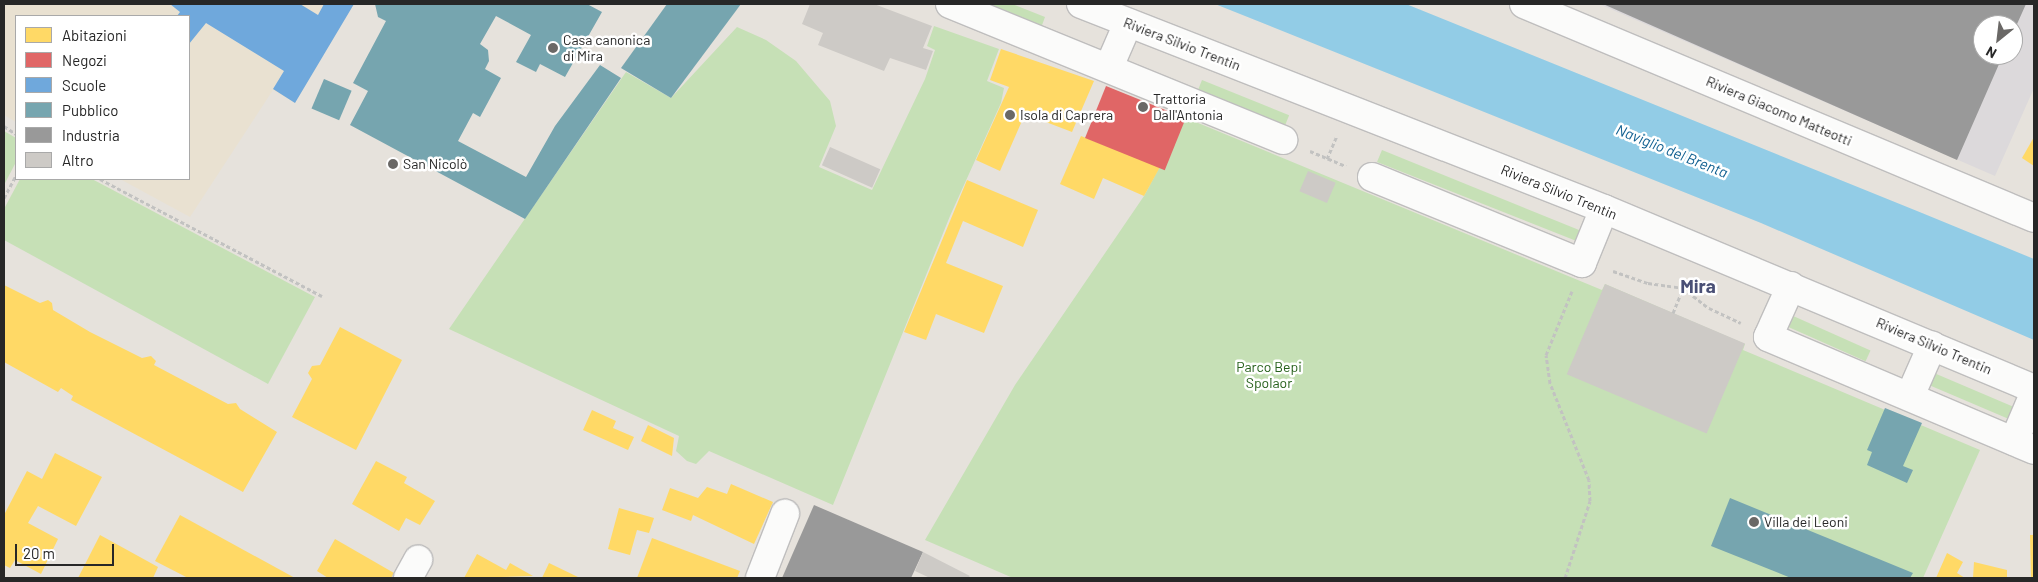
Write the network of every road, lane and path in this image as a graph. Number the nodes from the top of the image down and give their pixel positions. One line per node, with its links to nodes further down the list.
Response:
1 (950, 4): 5 (street)
2 (1081, 4): 4 (street, Riviera Silvio Trentin)
3 (1524, 4): 16 (street, Riviera Giacomo Matteotti)
4 (1128, 23): 5 (street); 15 (street, Riviera Silvio Trentin)
5 (1109, 67): 9 (street)
6 (4, 126): 7 (path)
7 (15, 133)
8 (1336, 139): 10 (path)
9 (1283, 140): 10 (path)
10 (1327, 159): 12 (path)
11 (15, 177): 14 (path)
12 (1372, 177): 15 (street)
13 (102, 180): 22 (path)
14 (4, 198)
15 (1604, 209): 19 (street, Riviera Silvio Trentin)
16 (2034, 218)
17 (1612, 270): 21 (path)
18 (1688, 277): 21 (path)
19 (1791, 286): 24 (street); 25 (street, Riviera Silvio Trentin)
20 (1572, 288): 32 (path)
21 (1683, 288): 23 (path); 24 (path)
22 (322, 296)
23 (1673, 313)
24 (1768, 337): 28 (street)
25 (1932, 346): 26 (street, Riviera Silvio Trentin); 28 (street)
26 (2034, 389)
27 (2034, 394): 29 (street)
28 (1910, 396): 29 (street)
29 (2024, 446)
30 (785, 514): 31 (street)
31 (760, 578)
32 (1565, 578)

